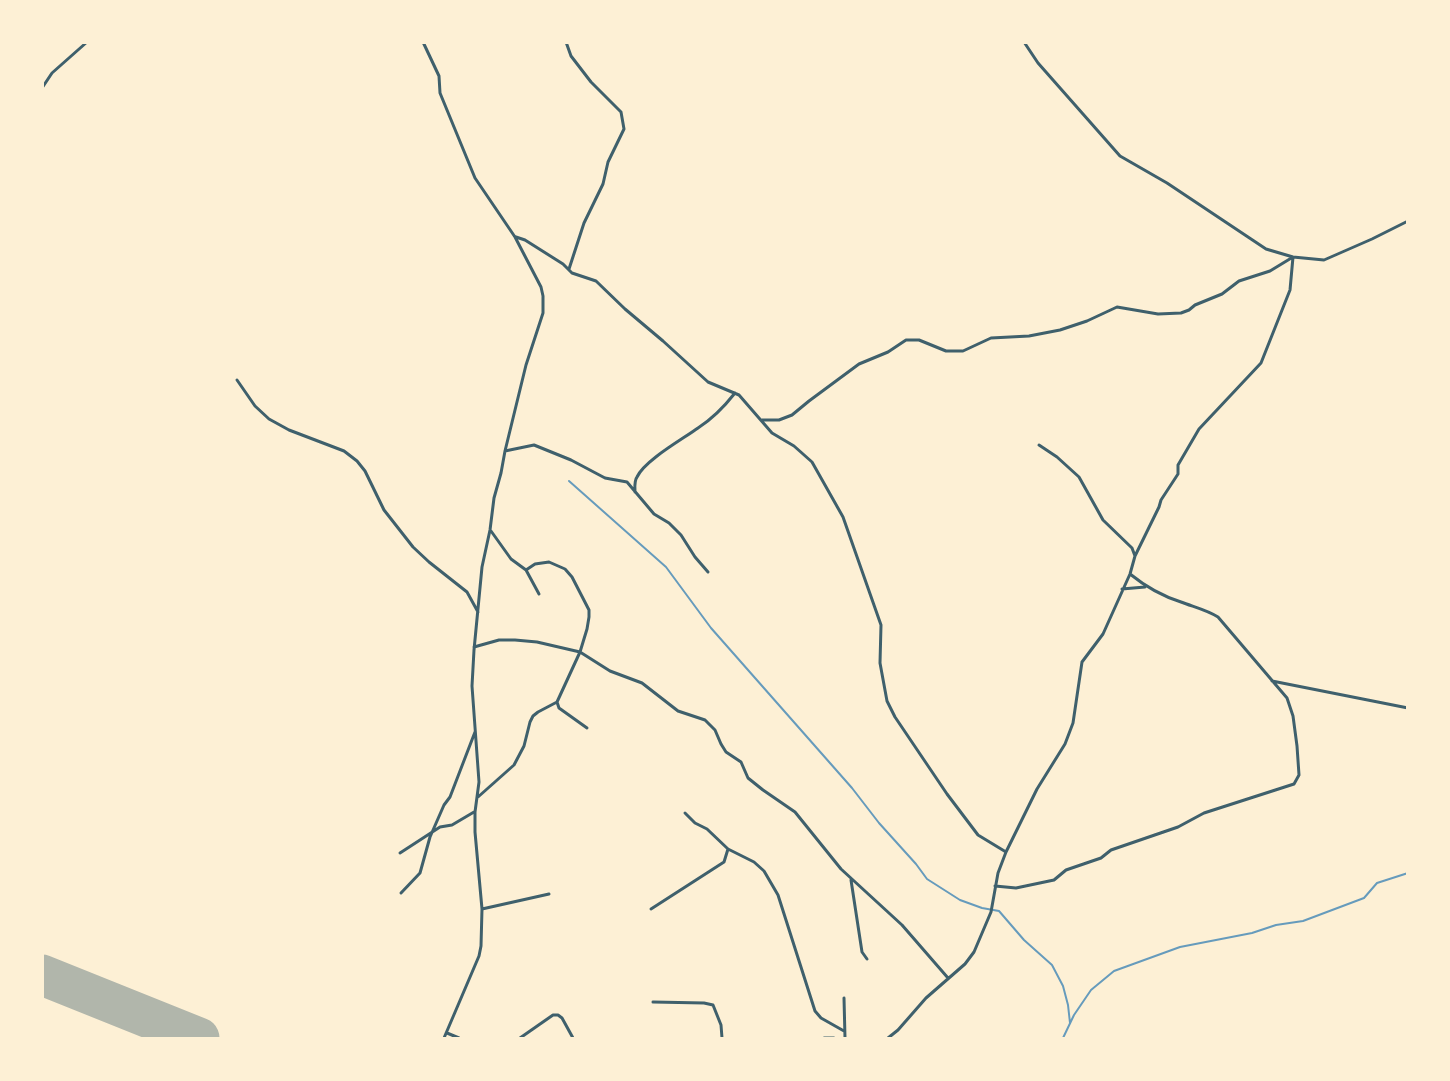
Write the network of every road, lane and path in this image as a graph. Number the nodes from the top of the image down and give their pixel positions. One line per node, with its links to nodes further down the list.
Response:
1 (88, 42): 5 (street)
2 (422, 42): 9 (street)
3 (566, 42): 11 (street)
4 (1024, 42): 10 (street)
5 (49, 78): 6 (street); 7 (street)
6 (42, 79)
7 (42, 88)
8 (1408, 221): 10 (street)
9 (515, 237): 11 (street); 12 (street)
10 (1293, 257): 16 (street); 21 (street)
11 (569, 269): 15 (street)
12 (543, 296): 13 (street); 18 (street)
13 (548, 297)
14 (237, 380): 28 (street)
15 (735, 393): 16 (street); 19 (street)
16 (762, 420): 41 (street)
17 (1039, 445): 21 (street)
18 (504, 451): 19 (street); 20 (street)
19 (635, 493): 23 (street)
20 (490, 530): 22 (street); 28 (street)
21 (1135, 556): 24 (street)
22 (526, 570): 27 (street); 30 (street)
23 (708, 572)
24 (1130, 574): 25 (street); 26 (street)
25 (1146, 587): 26 (street); 31 (street)
26 (1122, 588): 41 (street)
27 (539, 594)
28 (478, 612): 29 (street)
29 (474, 647): 30 (street); 35 (street)
30 (580, 652): 32 (street); 43 (street)
31 (1272, 681): 33 (street); 44 (street)
32 (556, 702): 34 (street); 36 (street)
33 (1408, 708)
34 (587, 728)
35 (475, 732): 36 (street); 39 (street)
36 (477, 797): 37 (street)
37 (475, 812): 39 (street); 47 (street)
38 (685, 814): 40 (street)
39 (431, 833): 42 (street); 45 (street)
40 (728, 849): 48 (street); 53 (street)
41 (1006, 852): 44 (street)
42 (400, 853)
43 (851, 879): 49 (street); 50 (street)
44 (995, 886): 50 (street)
45 (401, 893)
46 (549, 894): 47 (street)
47 (482, 909): 54 (street)
48 (651, 909)
49 (866, 959)
50 (948, 978): 63 (street)
51 (844, 998): 53 (street)
52 (653, 1002): 59 (street)
53 (844, 1031): 62 (street)
54 (447, 1033): 55 (street); 56 (street)
55 (444, 1038)
56 (459, 1038)
57 (520, 1038): 58 (street)
58 (573, 1038)
59 (722, 1038)
60 (824, 1038): 61 (street)
61 (834, 1038)
62 (845, 1038)
63 (888, 1038)

